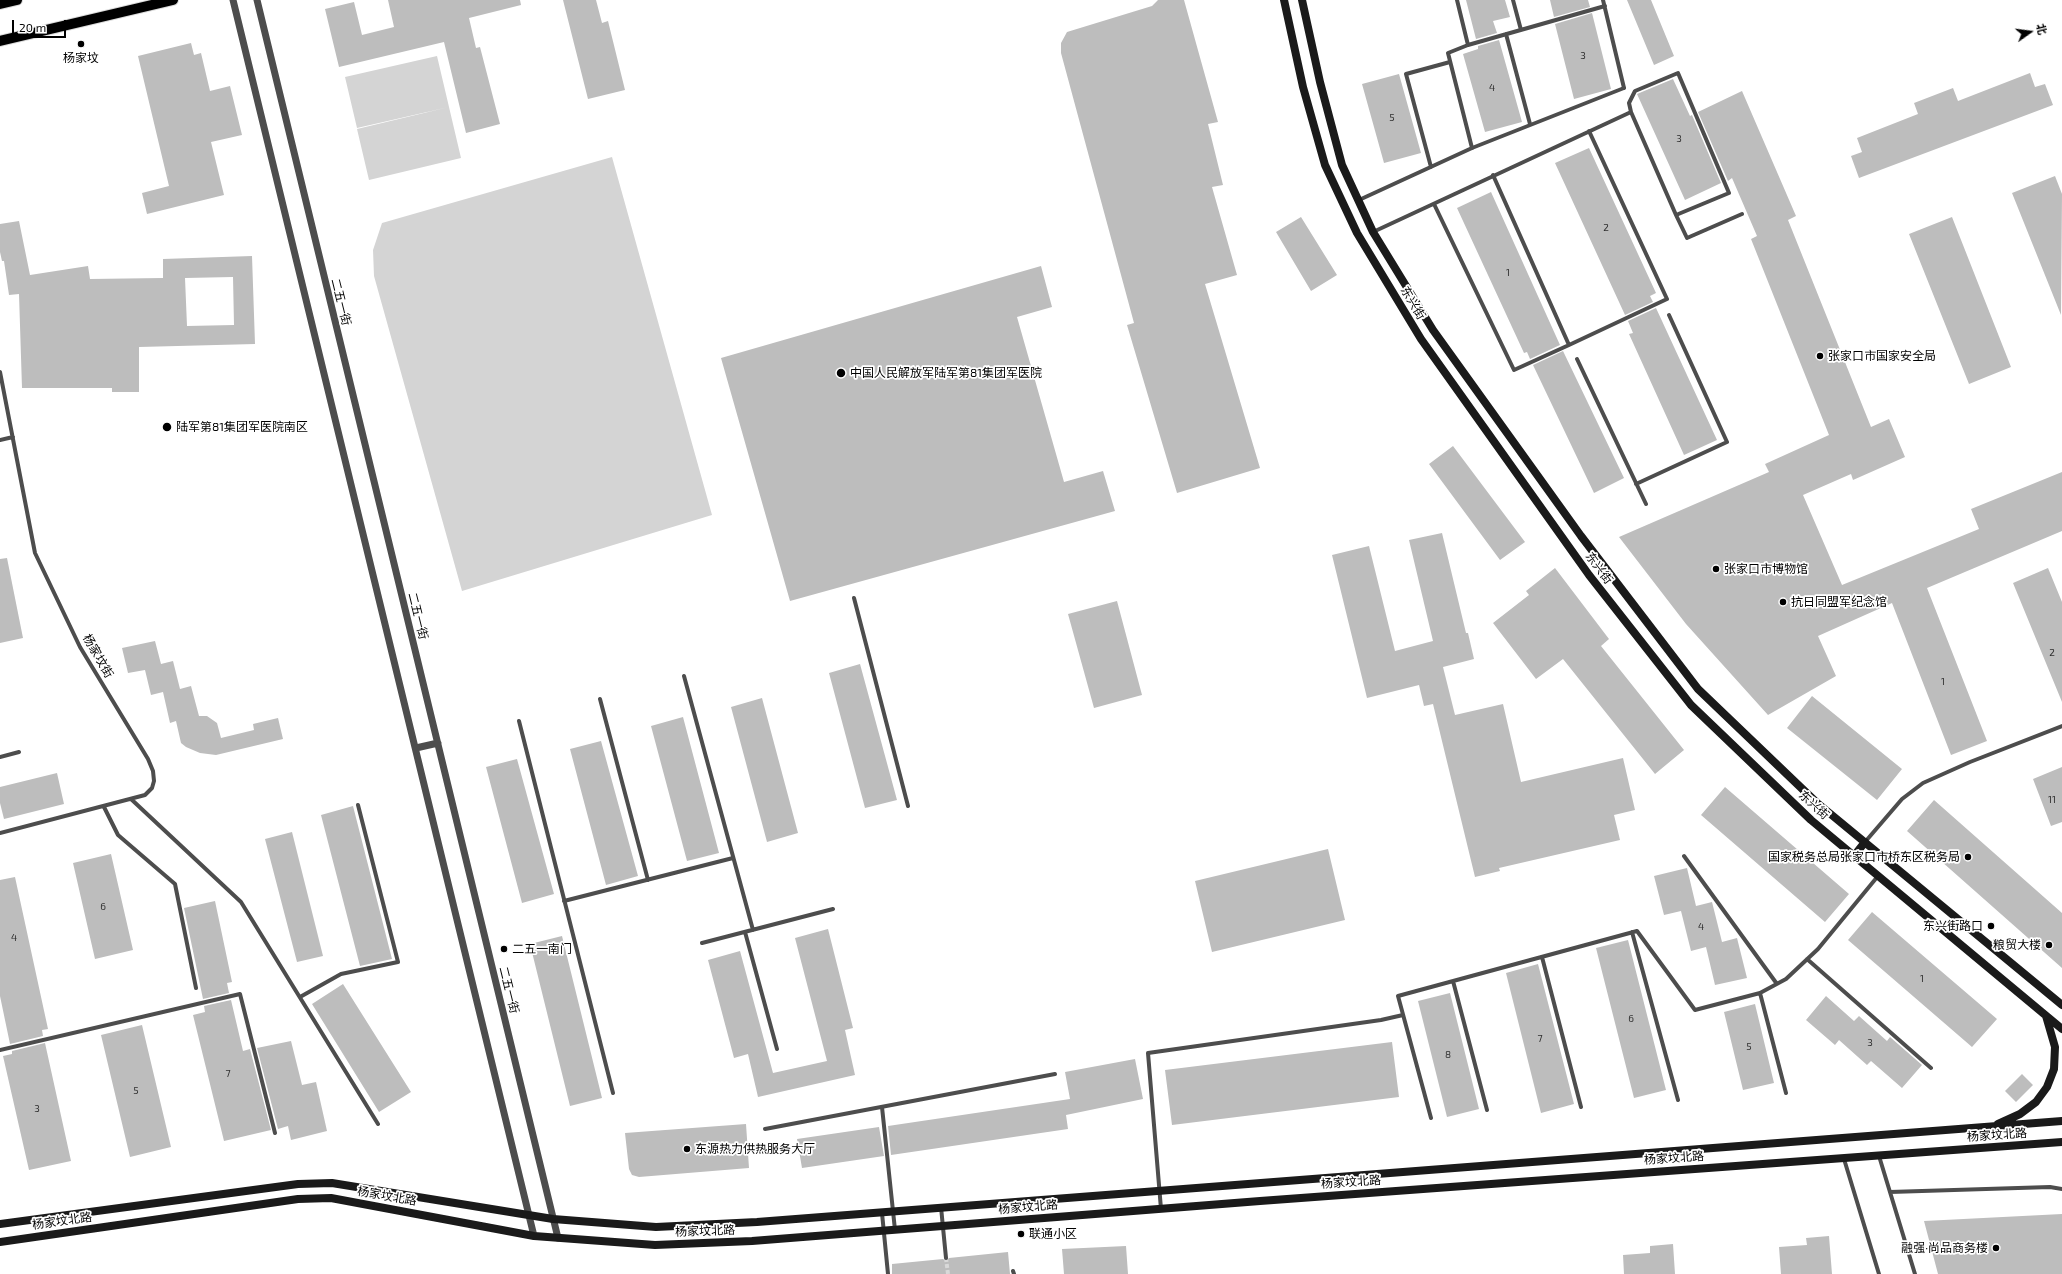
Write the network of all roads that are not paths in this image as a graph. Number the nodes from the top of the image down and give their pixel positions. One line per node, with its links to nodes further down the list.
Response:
1 (17, 0): 10 (main road)
2 (174, 0): 14 (main road)
3 (233, 0): 43 (street)
4 (257, 0): 42 (street, 二五一街)
5 (1284, 0): 53 (main road, 东兴街)
6 (1302, 0): 24 (main road, 东兴街)
7 (1457, 0): 15 (street)
8 (1513, 0): 12 (street)
9 (1603, 0): 11 (street)
10 (0, 4)
11 (1605, 6): 12 (street); 17 (street)
12 (1521, 30): 13 (street)
13 (1506, 34): 15 (street); 19 (street)
14 (0, 42)
15 (1468, 45): 16 (street)
16 (1450, 62): 21 (street); 22 (street)
17 (1624, 88): 19 (street)
18 (1631, 112): 20 (street); 27 (street); 27 (street)
19 (1530, 124): 21 (street)
20 (1589, 131): 23 (street); 30 (street)
21 (1472, 148): 22 (street)
22 (1431, 167): 24 (street)
23 (1493, 175): 25 (street); 30 (street)
24 (1358, 200): 28 (main road, 东兴街)
25 (1434, 204): 28 (street); 30 (street)
26 (1742, 214): 27 (street)
27 (1676, 215)
28 (1373, 232): 51 (main road, 东兴街)
29 (1669, 315): 35 (street)
30 (1569, 345)
31 (1577, 359): 35 (street)
32 (0, 372): 33 (street, 杨家坟街)
33 (13, 437): 34 (street); 46 (street, 杨家坟街)
34 (0, 440)
35 (1636, 484): 36 (street)
36 (1646, 504)
37 (854, 598): 48 (street)
38 (684, 676): 54 (street)
39 (600, 699): 56 (street)
40 (519, 721): 57 (street)
41 (2062, 726): 51 (street)
42 (438, 743): 43 (street); 101 (street, 二五一街)
43 (416, 748): 100 (street)
44 (19, 752): 45 (street)
45 (0, 757)
46 (130, 799): 49 (street, 杨家坟街); 69 (street)
47 (358, 805): 69 (street)
48 (908, 806)
49 (104, 807): 50 (street, 杨家坟街); 67 (street)
50 (0, 833)
51 (1865, 842): 53 (main road); 70 (main road, 东兴街)
52 (1684, 856): 66 (street)
53 (1854, 856): 55 (main road, 东兴街)
54 (733, 858): 56 (street); 59 (street)
55 (1878, 876): 64 (street); 72 (main road, 东兴街)
56 (648, 880): 57 (street)
57 (564, 901): 78 (street)
58 (833, 909): 59 (street)
59 (753, 930): 60 (street)
60 (745, 932): 62 (street); 74 (street)
61 (1632, 932): 63 (street); 68 (street); 80 (street)
62 (702, 943)
63 (1542, 957): 65 (street); 82 (street)
64 (1807, 959): 66 (street); 76 (street)
65 (1453, 981): 71 (street); 83 (street)
66 (1777, 984): 68 (street)
67 (196, 988)
68 (1760, 993): 79 (street)
69 (300, 997): 86 (street)
70 (2062, 1005)
71 (1403, 1015): 84 (street); 94 (street)
72 (2045, 1015): 73 (main road, 东兴街); 87 (main road)
73 (2062, 1029)
74 (777, 1049)
75 (0, 1050): 89 (street)
76 (1931, 1068)
77 (1055, 1074): 81 (street)
78 (613, 1093)
79 (1786, 1093)
80 (1678, 1100)
81 (882, 1107): 88 (street); 98 (street)
82 (1581, 1107)
83 (1487, 1110)
84 (1431, 1118)
85 (2062, 1121): 87 (main road, 杨家坟北路)
86 (378, 1124)
87 (1994, 1126): 94 (main road, 杨家坟北路)
88 (765, 1129)
89 (275, 1134)
90 (2062, 1142): 91 (main road, 杨家坟北路)
91 (1878, 1156): 92 (main road, 杨家坟北路); 95 (street)
92 (1844, 1158): 97 (main road, 杨家坟北路); 111 (street)
93 (2062, 1189): 95 (street)
94 (1160, 1190): 96 (main road, 杨家坟北路); 97 (street)
95 (1890, 1192): 112 (street)
96 (941, 1207): 98 (main road, 杨家坟北路); 103 (street)
97 (1161, 1209): 103 (main road, 杨家坟北路)
98 (893, 1211): 99 (main road, 杨家坟北路); 104 (street)
99 (882, 1212): 101 (main road, 杨家坟北路); 105 (street)
100 (529, 1215): 101 (main road, 杨家坟北路); 102 (main road, 杨家坟北路); 106 (street)
101 (553, 1219): 107 (street, 二五一街)
102 (0, 1224)
103 (943, 1226): 104 (main road, 杨家坟北路); 109 (street)
104 (895, 1230): 105 (main road, 杨家坟北路)
105 (884, 1231): 107 (main road, 杨家坟北路); 110 (street)
106 (534, 1236): 107 (main road, 杨家坟北路); 108 (main road, 杨家坟北路)
107 (558, 1238)
108 (0, 1242)
109 (946, 1258)
110 (888, 1274)
111 (1879, 1274)
112 (1915, 1274)

